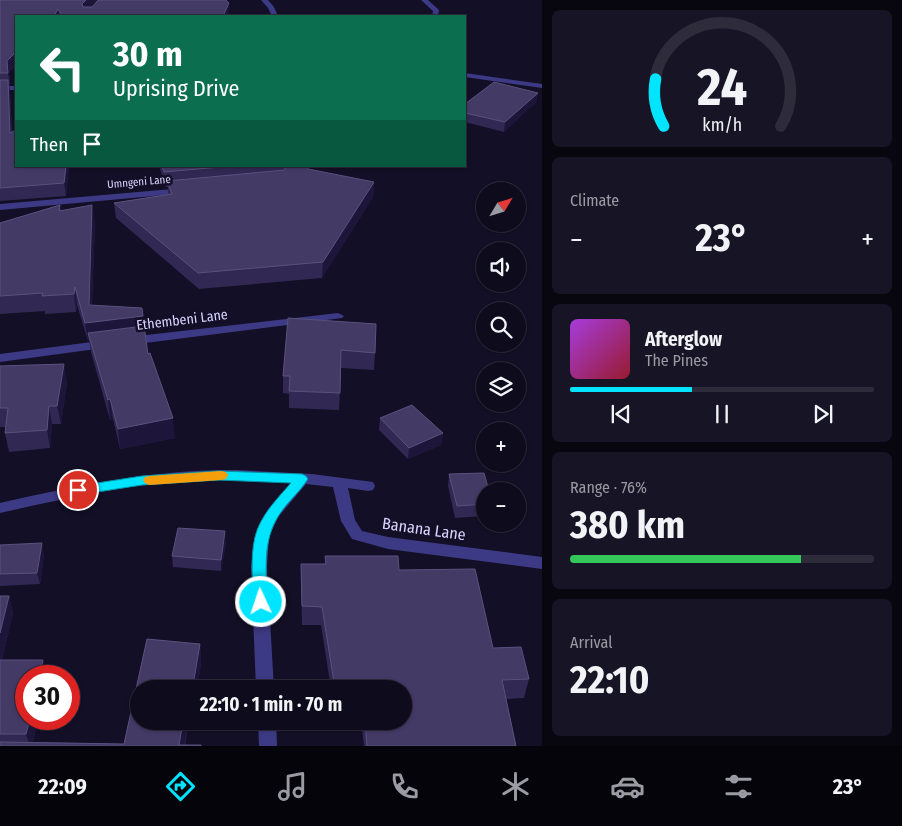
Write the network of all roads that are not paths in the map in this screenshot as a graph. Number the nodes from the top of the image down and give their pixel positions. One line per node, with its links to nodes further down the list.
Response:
1 (264, 0): 3 (street)
2 (424, 0): 4 (street)
3 (275, 15)
4 (435, 15)
5 (466, 75): 6 (street)
6 (542, 86)
7 (0, 88): 8 (street)
8 (15, 88)
9 (194, 190): 10 (street, Umngeni Lane)
10 (0, 207)
11 (338, 316): 12 (street, Ethembeni Lane)
12 (0, 358)
13 (302, 479): 14 (street); 16 (street); 18 (street)
14 (339, 482): 15 (street); 17 (street, Banana Lane)
15 (368, 486)
16 (0, 508)
17 (542, 564)
18 (265, 680)
19 (267, 730): 20 (street)
20 (268, 746)

